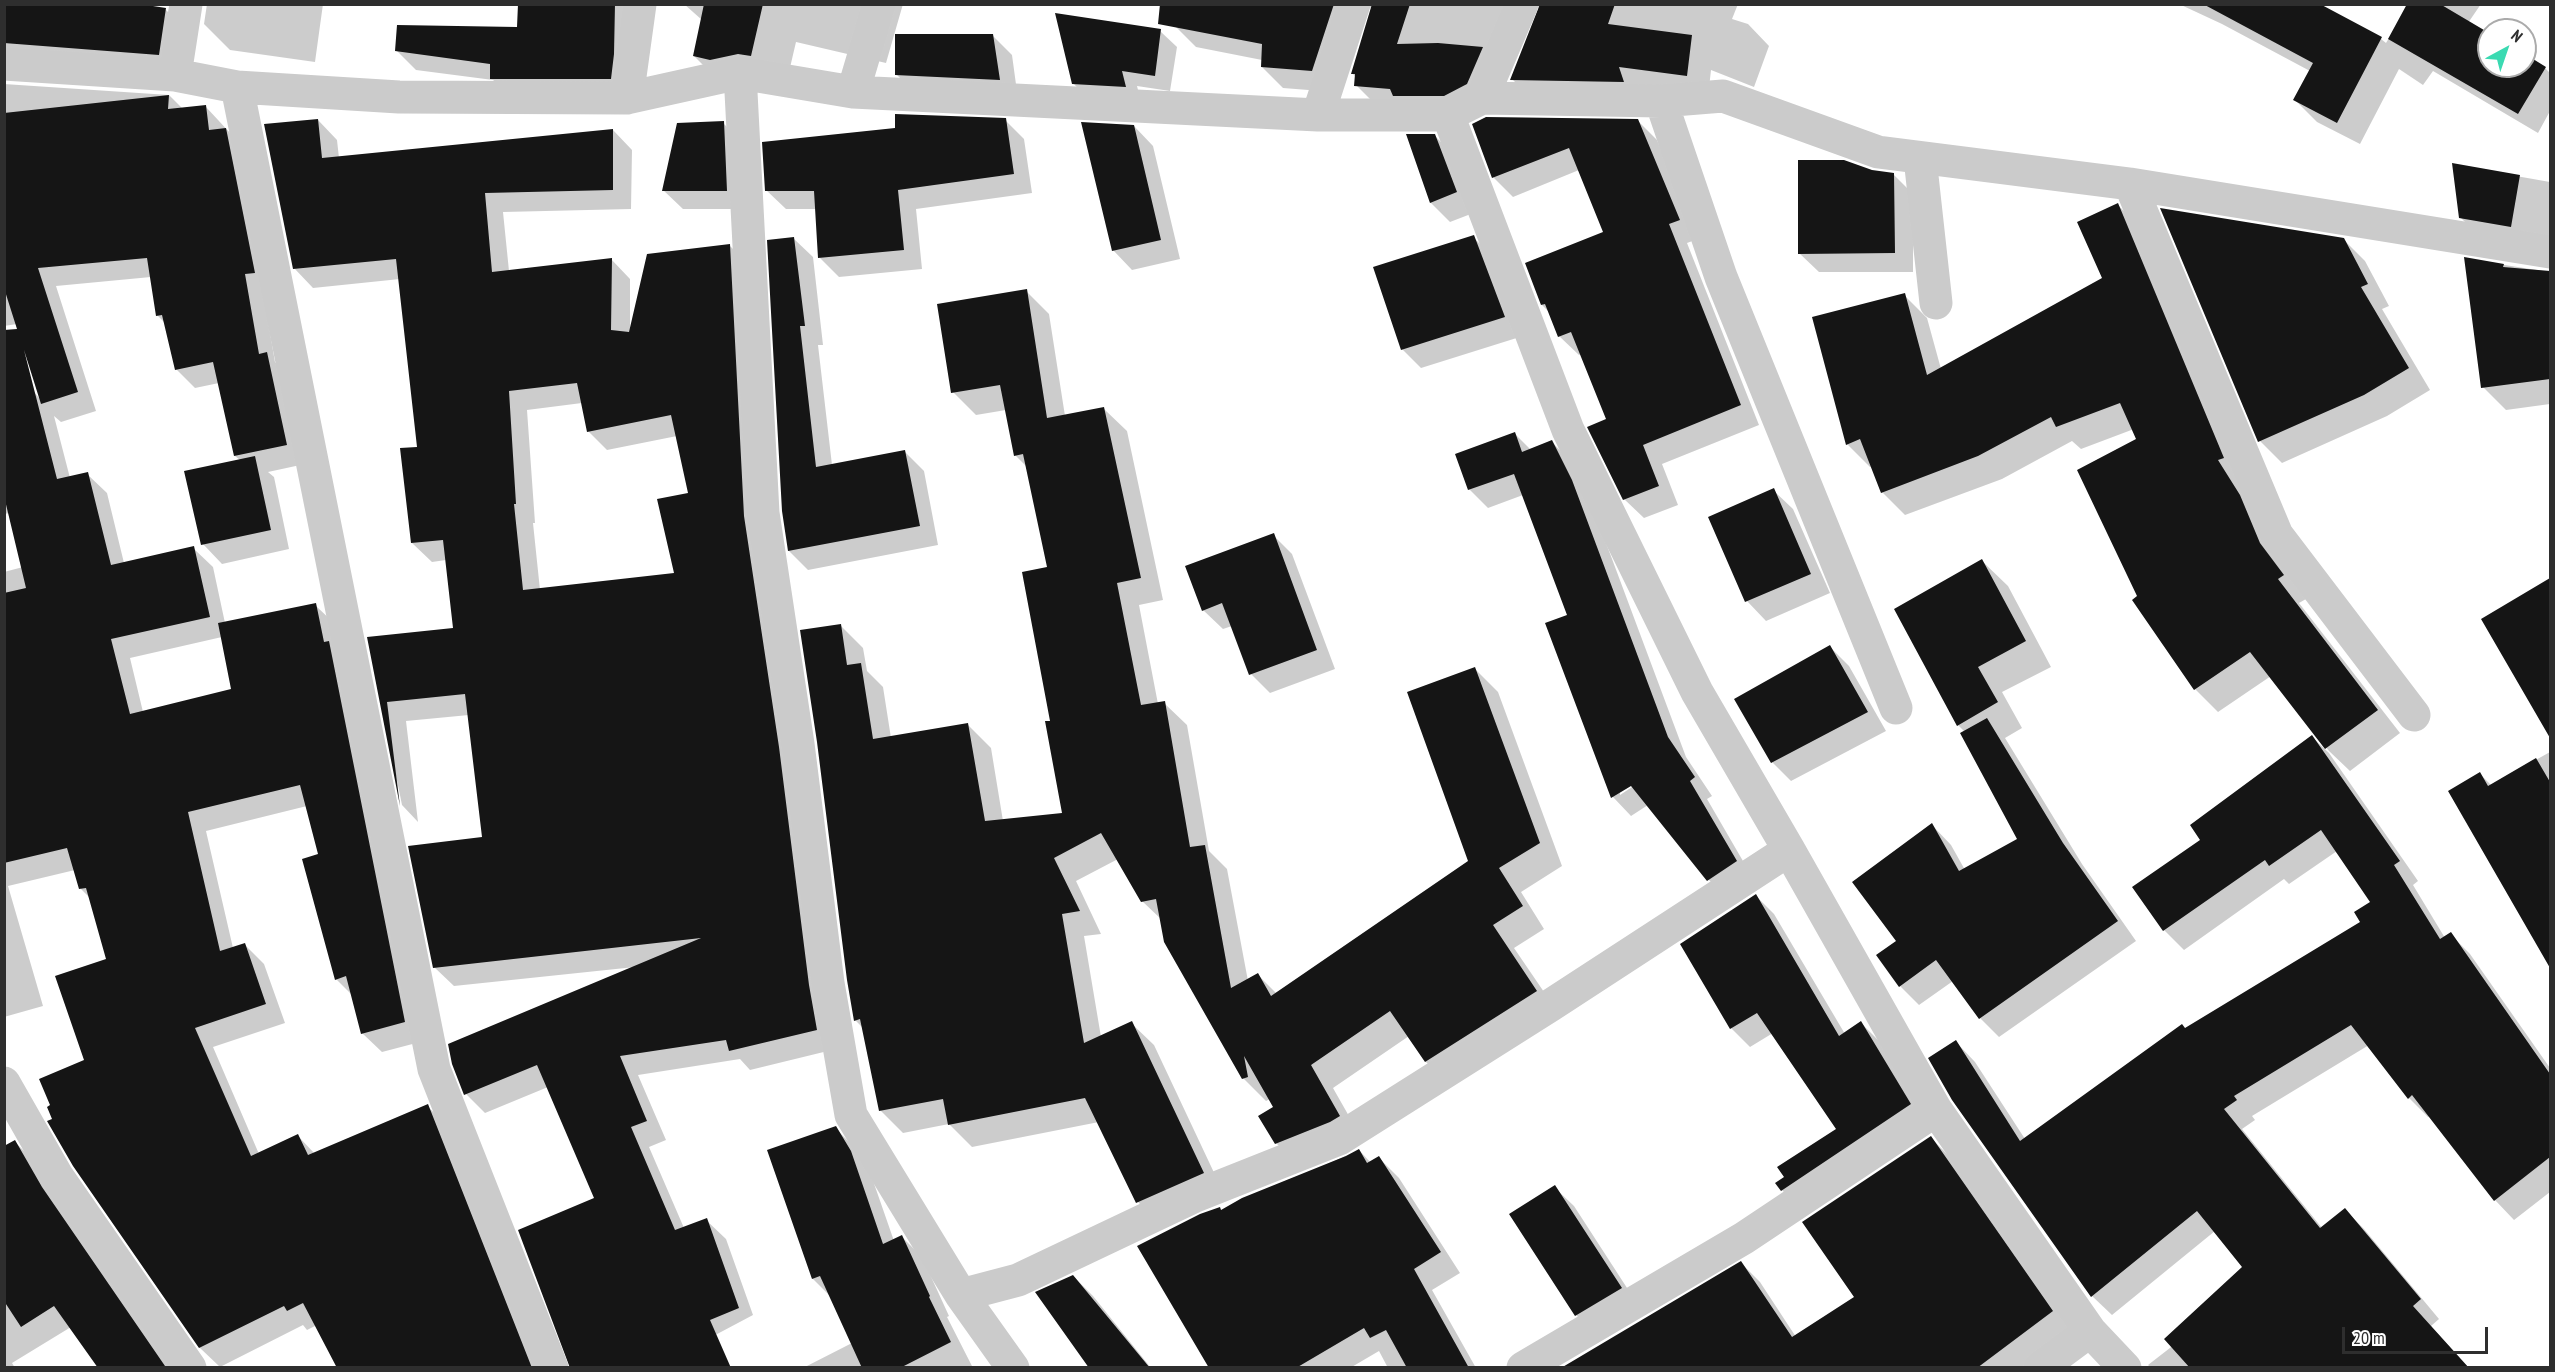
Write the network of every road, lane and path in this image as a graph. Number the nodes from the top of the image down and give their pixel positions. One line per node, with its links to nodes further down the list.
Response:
1 (186, 4): 8 (street)
2 (640, 4): 11 (street)
3 (879, 4): 10 (street)
4 (1354, 4): 14 (street)
5 (1522, 4): 12 (street)
6 (4, 64): 8 (street)
7 (740, 73): 10 (street); 11 (street); 25 (street)
8 (175, 75): 9 (street)
9 (237, 87): 11 (street); 28 (street)
10 (853, 93): 14 (street)
11 (627, 98)
12 (1482, 98): 13 (street); 15 (street)
13 (1661, 101): 16 (street); 20 (street)
14 (1318, 114): 15 (street)
15 (1448, 116): 22 (street)
16 (1920, 158): 17 (street); 19 (street)
17 (2130, 184): 18 (street); 21 (street)
18 (2550, 252)
19 (1936, 303)
20 (1896, 708)
21 (2414, 715)
22 (1789, 849): 24 (street); 25 (street)
23 (4, 1083): 27 (street)
24 (1936, 1110): 26 (street); 30 (street)
25 (962, 1295): 29 (street)
26 (2090, 1331): 31 (street); 32 (street)
27 (190, 1368)
28 (552, 1368)
29 (1013, 1368)
30 (1522, 1368)
31 (2040, 1368)
32 (2125, 1368)

